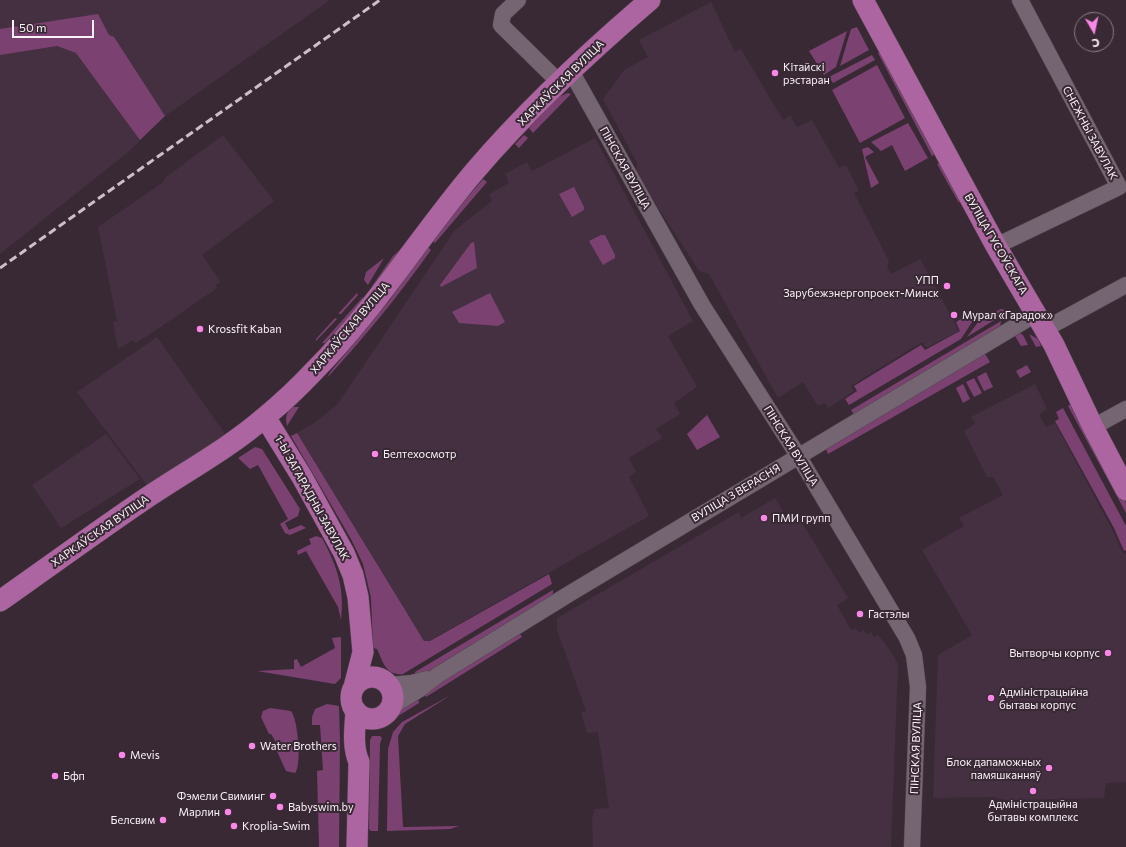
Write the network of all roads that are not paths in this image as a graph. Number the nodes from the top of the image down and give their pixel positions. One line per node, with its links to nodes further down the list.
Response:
1 (518, 0): 5 (street, ПІНСКАЯ ВУЛІЦА)
2 (650, 0): 5 (main road, ХАРКАЎСКАЯ ВУЛІЦА)
3 (863, 0): 6 (main road, ВУЛІЦА ГУСОЎСКАГА)
4 (1020, 0): 6 (street, СНЕЖНЫ ЗАВУЛАК)
5 (565, 77): 10 (main road, ХАРКАЎСКАЯ ВУЛІЦА); 12 (street, ПІНСКАЯ ВУЛІЦА)
6 (996, 246): 8 (main road, ВУЛІЦА ГУСОЎСКАГА)
7 (1126, 285): 8 (street, ВУЛІЦА 3 ВЕРАСНЯ)
8 (1040, 321): 11 (main road, ВУЛІЦА ГУСОЎСКАГА); 12 (street, ВУЛІЦА 3 ВЕРАСНЯ)
9 (1126, 409): 11 (street)
10 (265, 418): 14 (main road, ХАРКАЎСКАЯ ВУЛІЦА); 15 (main road, 1-Ы ЗАГАРАДНЫ ЗАВУЛАК)
11 (1093, 428): 13 (main road, ВУЛІЦА ГУСОЎСКАГА)
12 (799, 457): 16 (street, ВУЛІЦА 3 ВЕРАСНЯ); 22 (street, ПІНСКАЯ ВУЛІЦА)
13 (1126, 490)
14 (0, 601)
15 (362, 652): 17 (main road); 18 (main road, 1-Ы ЗАГАРАДНЫ ЗАВУЛАК)
16 (438, 675): 17 (street, ВУЛІЦА 3 ВЕРАСНЯ); 19 (street, ВУЛІЦА 3 ВЕРАСНЯ)
17 (385, 682): 18 (main road); 19 (main road)
18 (354, 687): 20 (main road)
19 (392, 706): 20 (main road)
20 (365, 715): 21 (main road)
21 (357, 847)
22 (912, 847)

